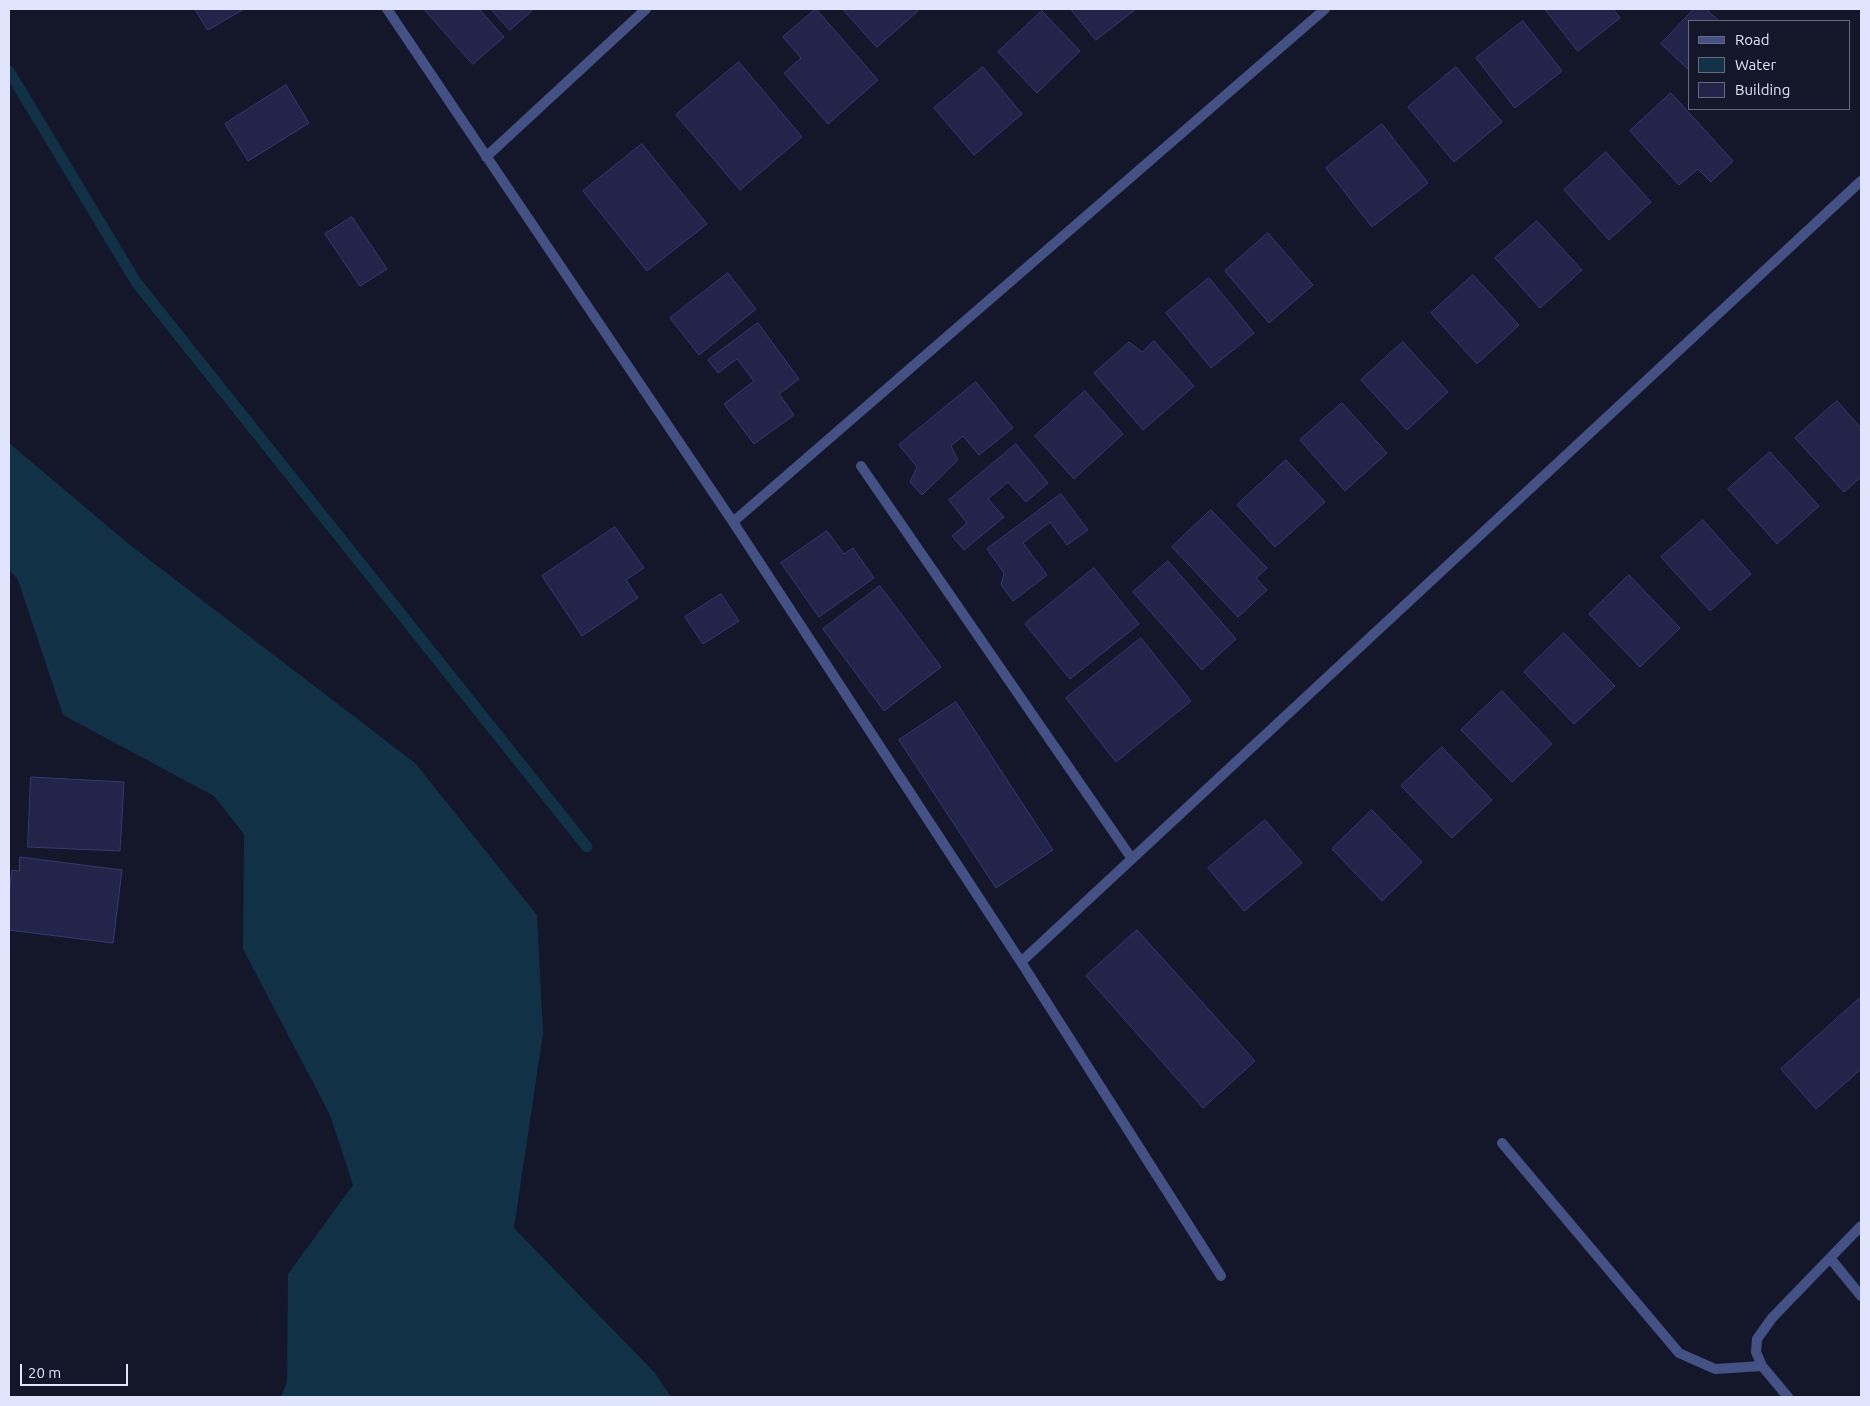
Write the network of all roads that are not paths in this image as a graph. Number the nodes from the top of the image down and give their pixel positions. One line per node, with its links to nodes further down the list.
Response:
1 (386, 9): 4 (street)
2 (646, 9): 4 (street)
3 (1325, 9): 7 (street)
4 (486, 157): 7 (street)
5 (1861, 180): 8 (street)
6 (861, 466): 8 (street)
7 (733, 522): 9 (street)
8 (1132, 859): 9 (street)
9 (1021, 962): 13 (street)
10 (1502, 1143): 15 (street)
11 (1861, 1226): 12 (street)
12 (1830, 1258): 14 (street); 15 (street)
13 (1221, 1276)
14 (1861, 1296)
15 (1762, 1366): 16 (street)
16 (1788, 1397)

